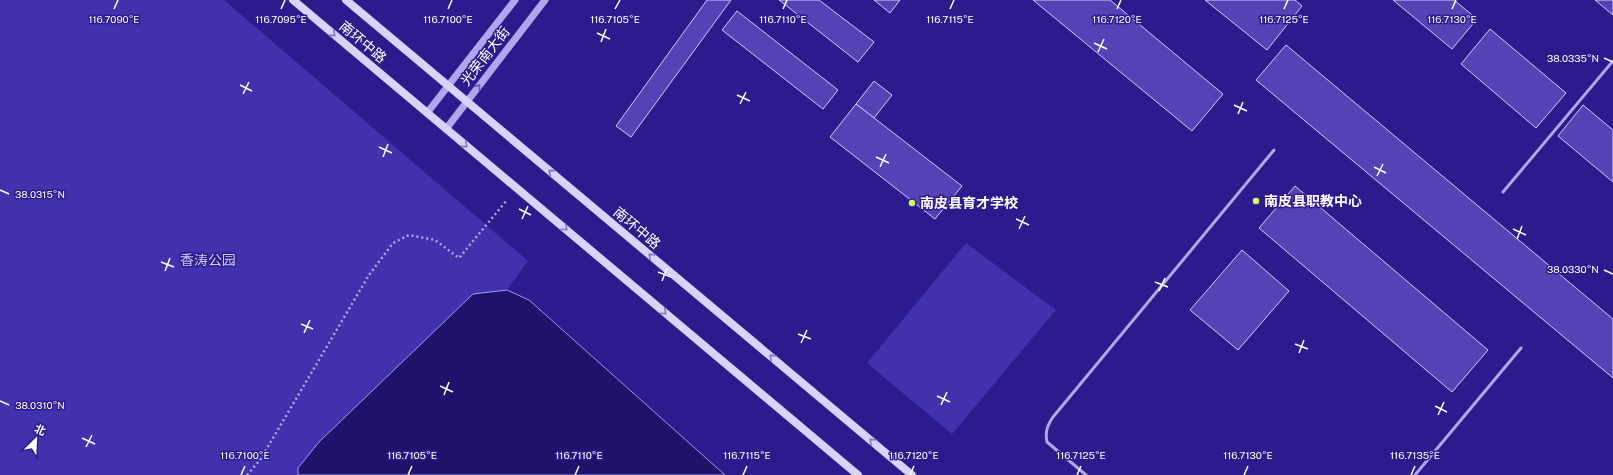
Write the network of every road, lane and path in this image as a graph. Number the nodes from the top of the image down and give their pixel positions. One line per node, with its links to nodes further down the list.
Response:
1 (293, 0): 8 (main road, 南环中路, one-way to 8)
2 (346, 0): 6 (main road, 南环中路)
3 (515, 0): 6 (street, 光荣南大街)
4 (545, 0): 7 (street, 光荣南大街, one-way to 4)
5 (1613, 61): 12 (lane)
6 (448, 86): 7 (main road, 南环中路); 8 (street, 光荣南大街)
7 (467, 101): 9 (street, 光荣南大街); 16 (main road, 南环中路, one-way to 7)
8 (427, 113): 9 (main road, 南环中路)
9 (446, 129): 11 (main road, 南环中路, one-way to 11)
10 (1274, 150): 17 (lane)
11 (517, 188): 14 (path); 15 (main road, 南环中路, one-way to 15)
12 (1503, 192)
13 (1521, 348): 18 (lane)
14 (247, 475)
15 (858, 475)
16 (912, 475)
17 (1086, 475)
18 (1415, 475)

